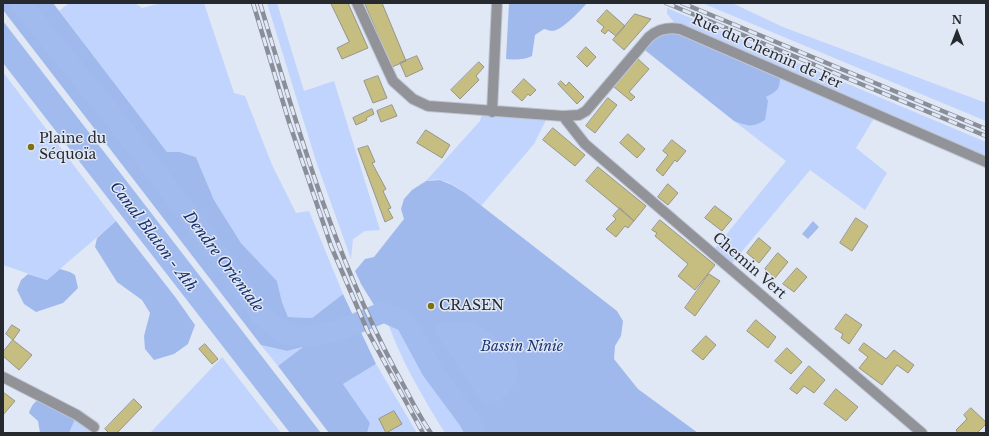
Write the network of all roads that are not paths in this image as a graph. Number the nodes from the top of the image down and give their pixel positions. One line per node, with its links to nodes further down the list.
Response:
1 (357, 3): 3 (street, Rue du Chemin de Fer)
2 (497, 3): 3 (street)
3 (492, 112): 4 (street, Rue du Chemin de Fer)
4 (563, 116): 5 (street, Rue du Chemin de Fer); 8 (street, Chemin Vert)
5 (986, 162)
6 (3, 377): 7 (street)
7 (94, 427)
8 (922, 433)

